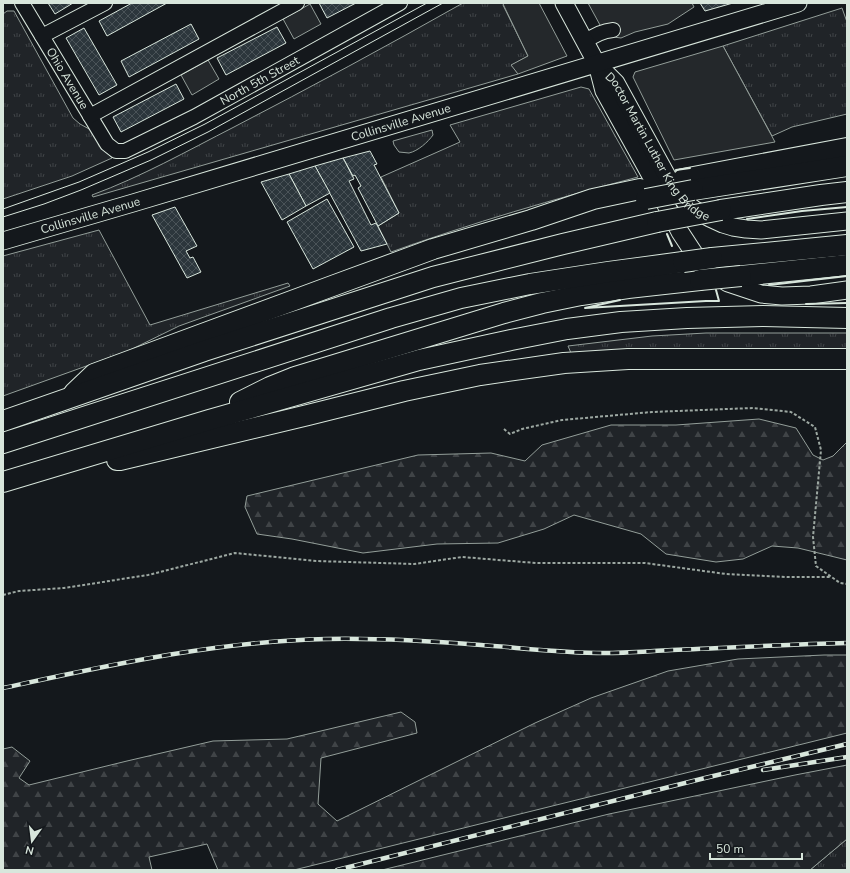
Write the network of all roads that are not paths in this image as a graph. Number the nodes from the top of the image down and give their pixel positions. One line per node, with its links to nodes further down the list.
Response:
1 (22, 3): 8 (street, Ohio Avenue)
2 (106, 3): 8 (street)
3 (297, 3): 11 (street)
4 (400, 3): 13 (street, North 5th Street)
5 (564, 3): 9 (main road)
6 (798, 3): 10 (main road, Collinsville Avenue)
7 (613, 30): 9 (street)
8 (42, 36): 11 (street, Ohio Avenue)
9 (585, 42): 10 (main road)
10 (597, 64): 16 (main road, Doctor Martin Luther King Bridge); 18 (main road, Doctor Martin Luther King Bridge); 19 (main road, Collinsville Avenue)
11 (90, 116): 13 (street, Ohio Avenue)
12 (847, 148): 15 (highway)
13 (116, 151)
14 (847, 166): 15 (highway)
15 (688, 185): 16 (highway, bridge)
16 (646, 188): 21 (main road, Doctor Martin Luther King Bridge); 26 (highway)
17 (847, 192): 26 (highway, bridge)
18 (847, 221)
19 (3, 241)
20 (847, 245): 21 (highway, bridge)
21 (684, 247): 23 (main road); 29 (highway)
22 (847, 265): 27 (highway, bridge)
23 (847, 290)
24 (847, 318): 27 (highway)
25 (847, 359): 30 (highway)
26 (68, 398): 28 (highway)
27 (209, 420): 30 (highway)
28 (3, 421)
29 (3, 443)
30 (89, 456): 31 (highway)
31 (3, 482)

